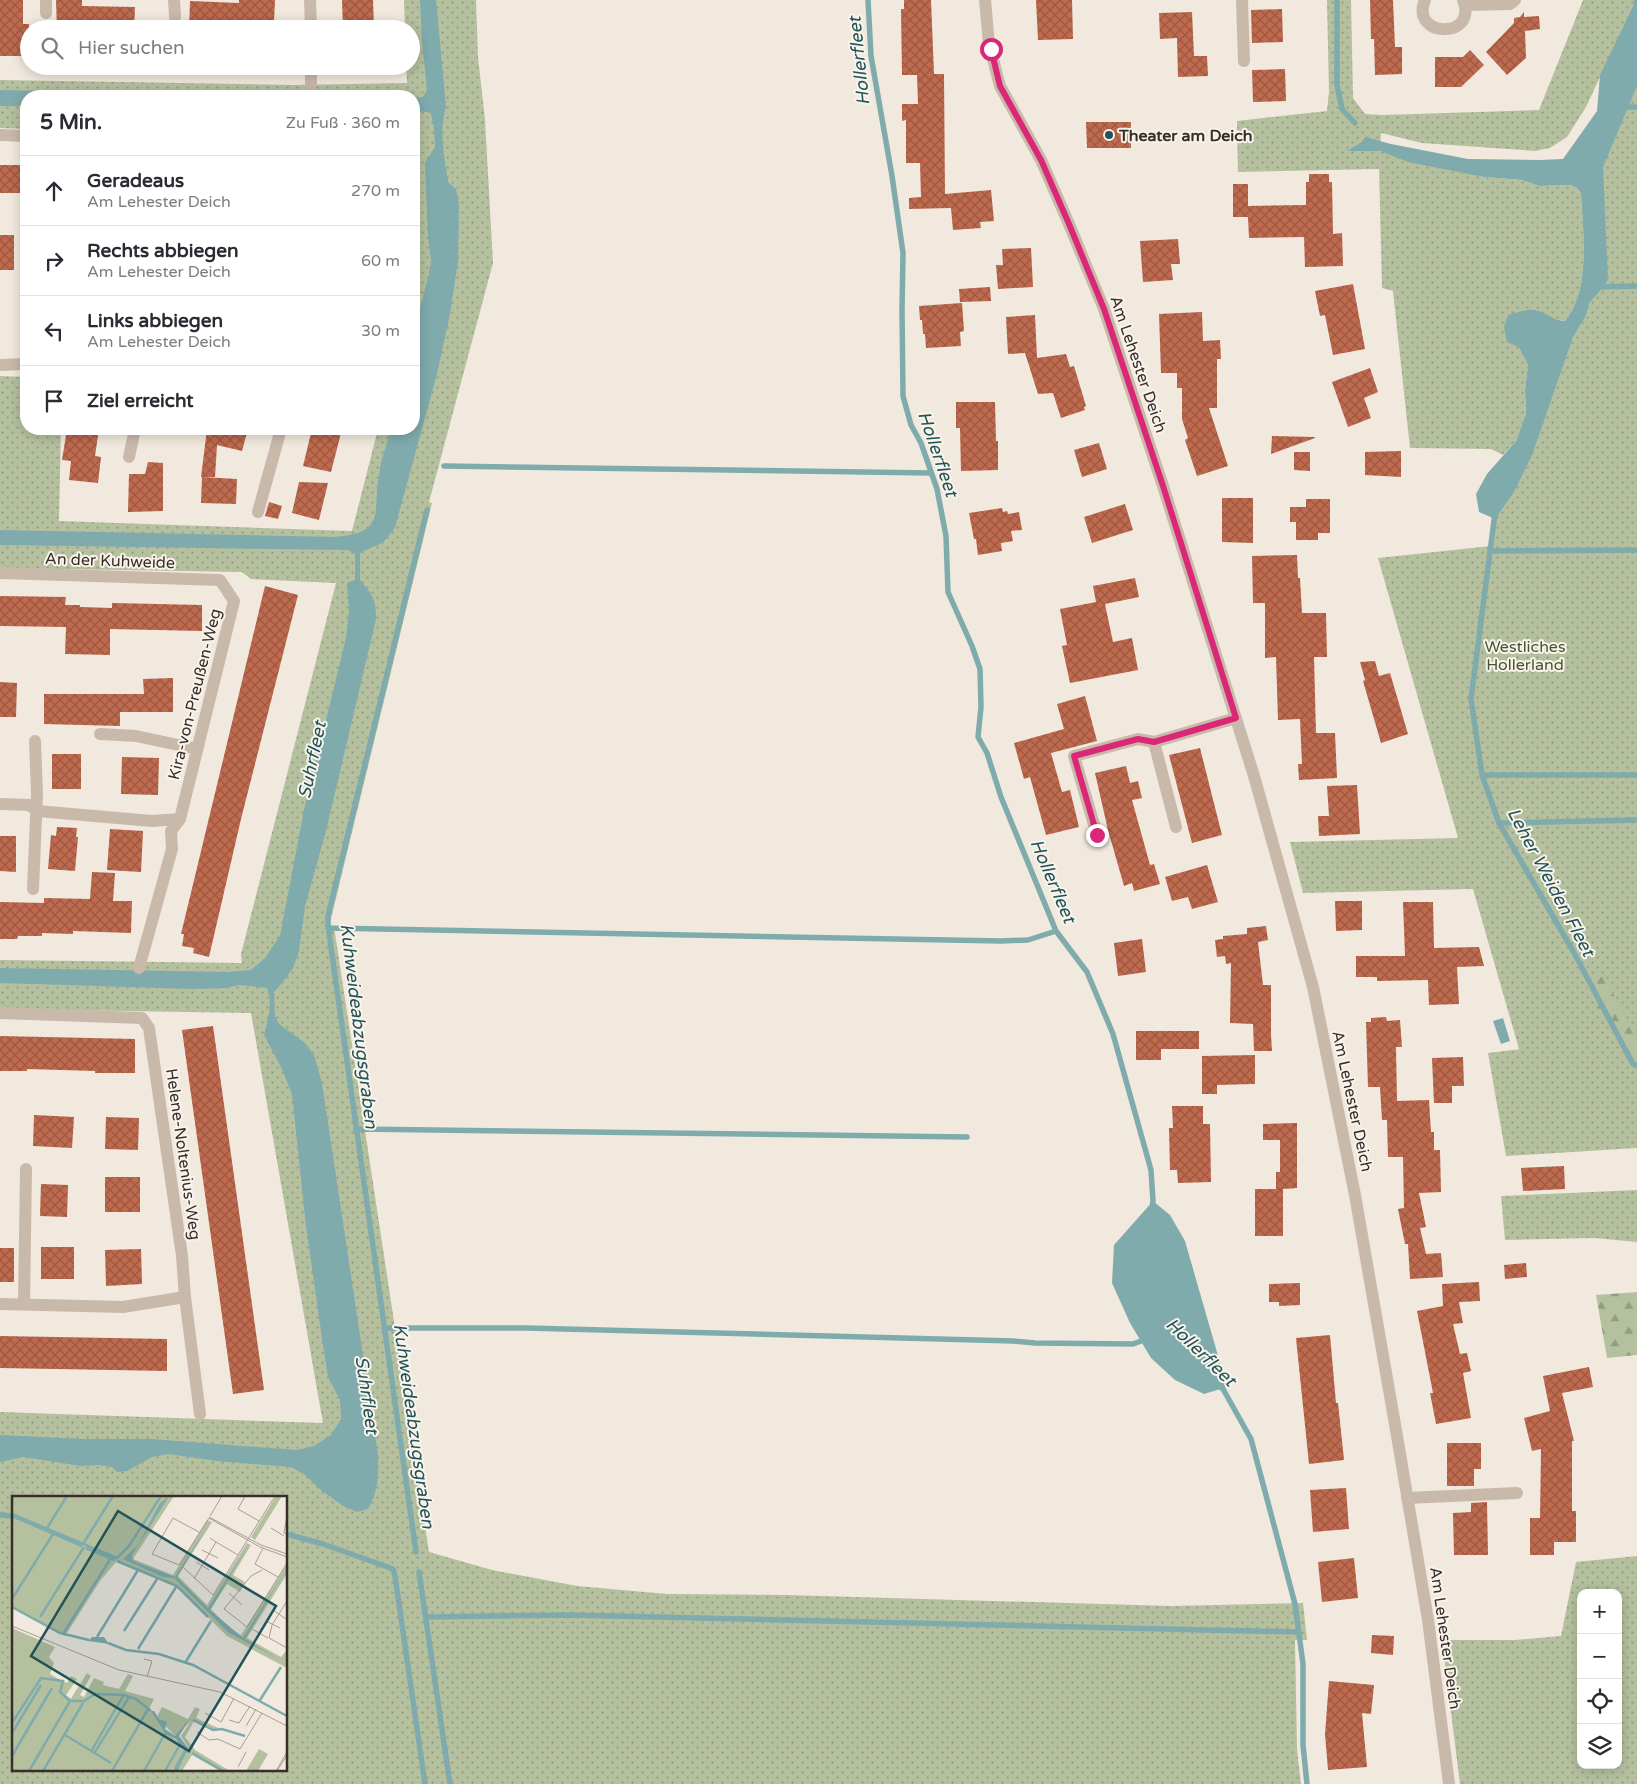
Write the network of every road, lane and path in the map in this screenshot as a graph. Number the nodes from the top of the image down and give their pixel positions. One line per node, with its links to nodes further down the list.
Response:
1 (174, 0): 8 (street)
2 (310, 0): 9 (street)
3 (985, 0): 23 (street, Am Lehester Deich)
4 (1242, 0): 10 (street)
5 (1426, 0): 7 (street)
6 (1515, 0): 7 (street)
7 (1464, 3)
8 (175, 17)
9 (311, 20)
10 (1244, 61)
11 (311, 75): 12 (street)
12 (311, 84)
13 (0, 135): 14 (street)
14 (20, 136)
15 (20, 364): 16 (street)
16 (0, 365)
17 (134, 435): 19 (street)
18 (278, 435): 20 (street)
19 (129, 457)
20 (258, 512)
21 (0, 574): 22 (street, An der Kuhweide)
22 (220, 580): 27 (street, Kira-von-Preußen-Weg)
23 (1236, 718): 26 (street); 42 (street, Am Lehester Deich)
24 (100, 734): 27 (street)
25 (35, 741): 29 (street)
26 (1154, 742): 31 (street); 32 (street)
27 (197, 749): 30 (street, Kira-von-Preußen-Weg)
28 (0, 804): 29 (street)
29 (37, 811): 30 (street); 33 (street)
30 (180, 819): 34 (street, Kira-von-Preußen-Weg)
31 (1176, 827)
32 (1097, 835)
33 (33, 889)
34 (139, 968)
35 (0, 1013): 37 (street, Helene-Noltenius-Weg)
36 (26, 1169): 39 (street)
37 (185, 1297): 39 (street); 40 (street, Helene-Noltenius-Weg)
38 (0, 1304): 39 (street)
39 (24, 1304)
40 (200, 1414)
41 (1517, 1493): 42 (street)
42 (1407, 1498): 43 (street, Am Lehester Deich)
43 (1449, 1784)

